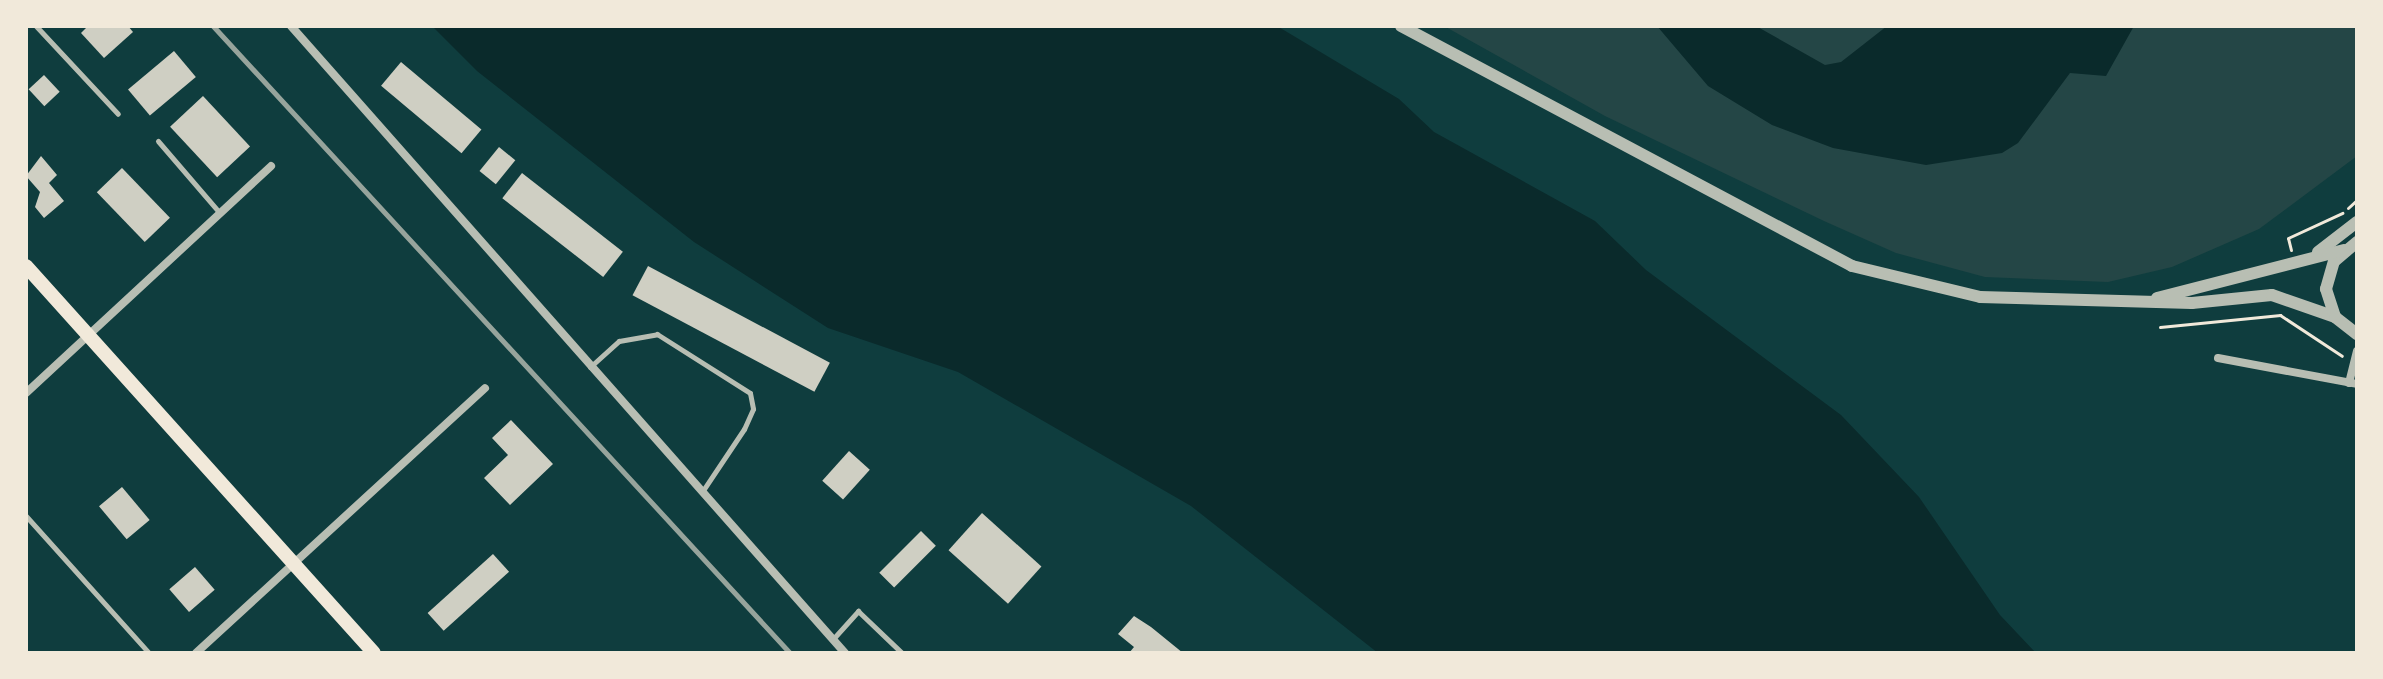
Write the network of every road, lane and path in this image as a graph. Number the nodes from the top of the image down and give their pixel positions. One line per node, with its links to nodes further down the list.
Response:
1 (36, 26): 4 (lane)
2 (291, 26): 22 (street)
3 (1401, 26): 15 (street)
4 (118, 114)
5 (158, 141): 8 (lane)
6 (271, 166): 8 (street)
7 (2357, 200): 10 (path)
8 (219, 212): 19 (street)
9 (2357, 222): 13 (street)
10 (2288, 238)
11 (2357, 242): 12 (street)
12 (2344, 250): 13 (street); 16 (street)
13 (2314, 255): 15 (street)
14 (26, 266): 19 (main road)
15 (2141, 302): 16 (street)
16 (2335, 317): 18 (street)
17 (2160, 327): 20 (path)
18 (2357, 334)
19 (91, 338): 25 (street); 28 (main road)
20 (2356, 355): 23 (street)
21 (2218, 358): 23 (street)
22 (589, 368): 26 (street); 26 (lane)
23 (2353, 384)
24 (485, 388): 28 (street)
25 (26, 393)
26 (702, 493): 29 (street)
27 (26, 516): 30 (lane)
28 (294, 567): 31 (street); 32 (main road)
29 (833, 639): 33 (street); 34 (lane)
30 (149, 653)
31 (196, 653)
32 (374, 653)
33 (845, 653)
34 (902, 653)

